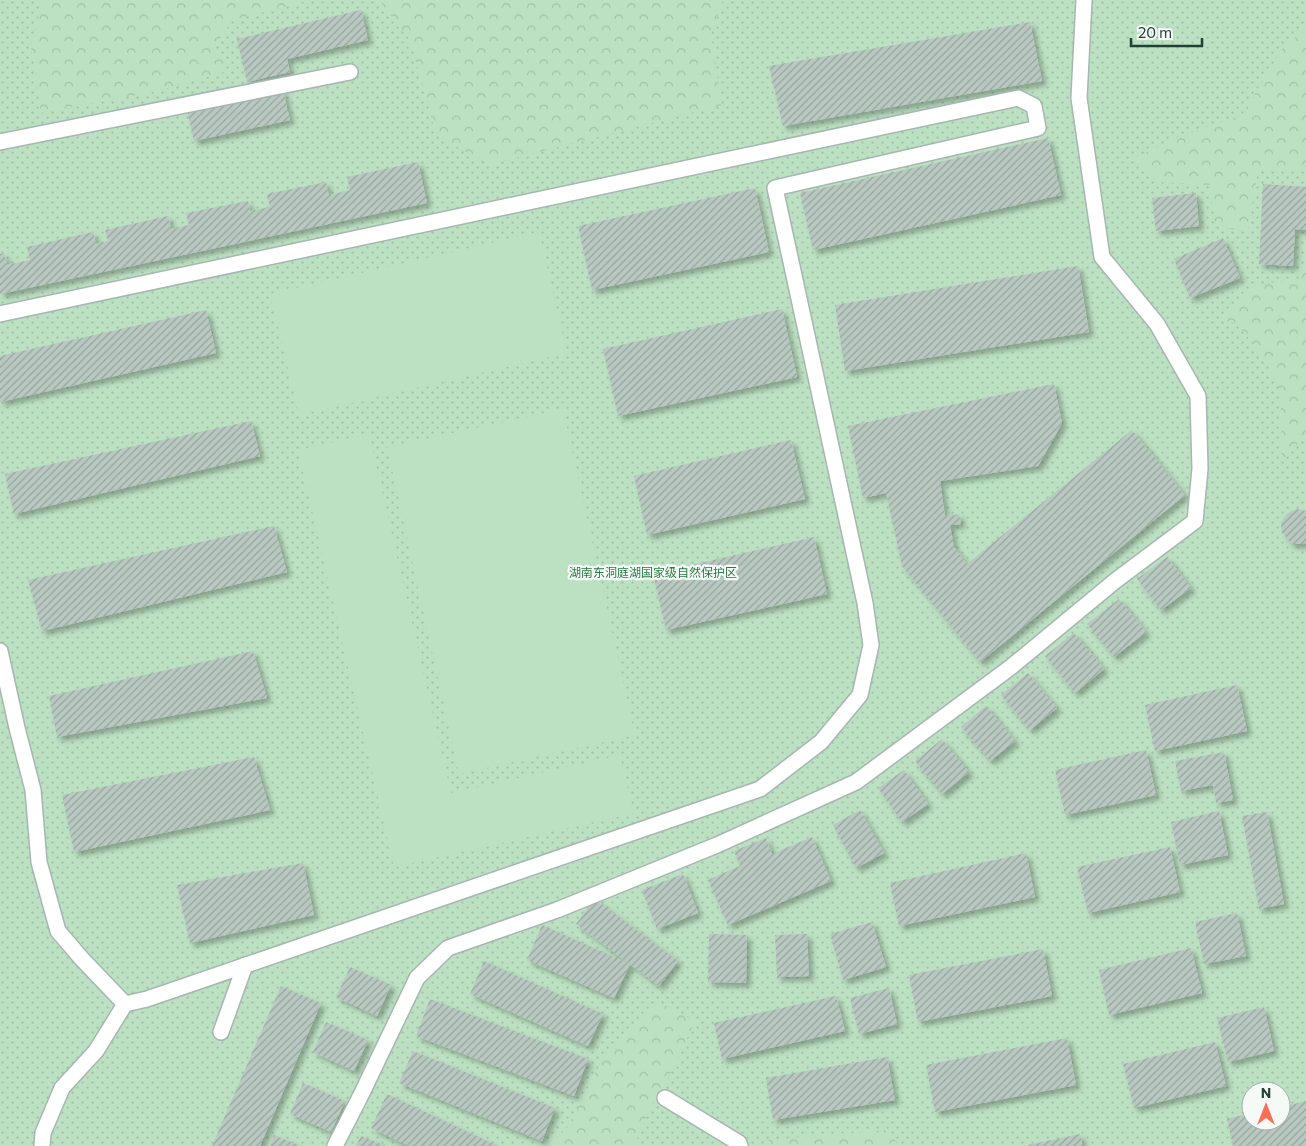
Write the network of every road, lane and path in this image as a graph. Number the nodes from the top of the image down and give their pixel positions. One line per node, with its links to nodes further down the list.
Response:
1 (1084, 0): 11 (street)
2 (350, 72): 3 (street)
3 (0, 142)
4 (0, 314): 6 (street)
5 (0, 651): 7 (street)
6 (245, 965): 7 (street); 8 (street)
7 (125, 1004): 10 (street)
8 (221, 1032)
9 (665, 1098): 12 (street)
10 (42, 1146)
11 (335, 1146)
12 (740, 1146)

